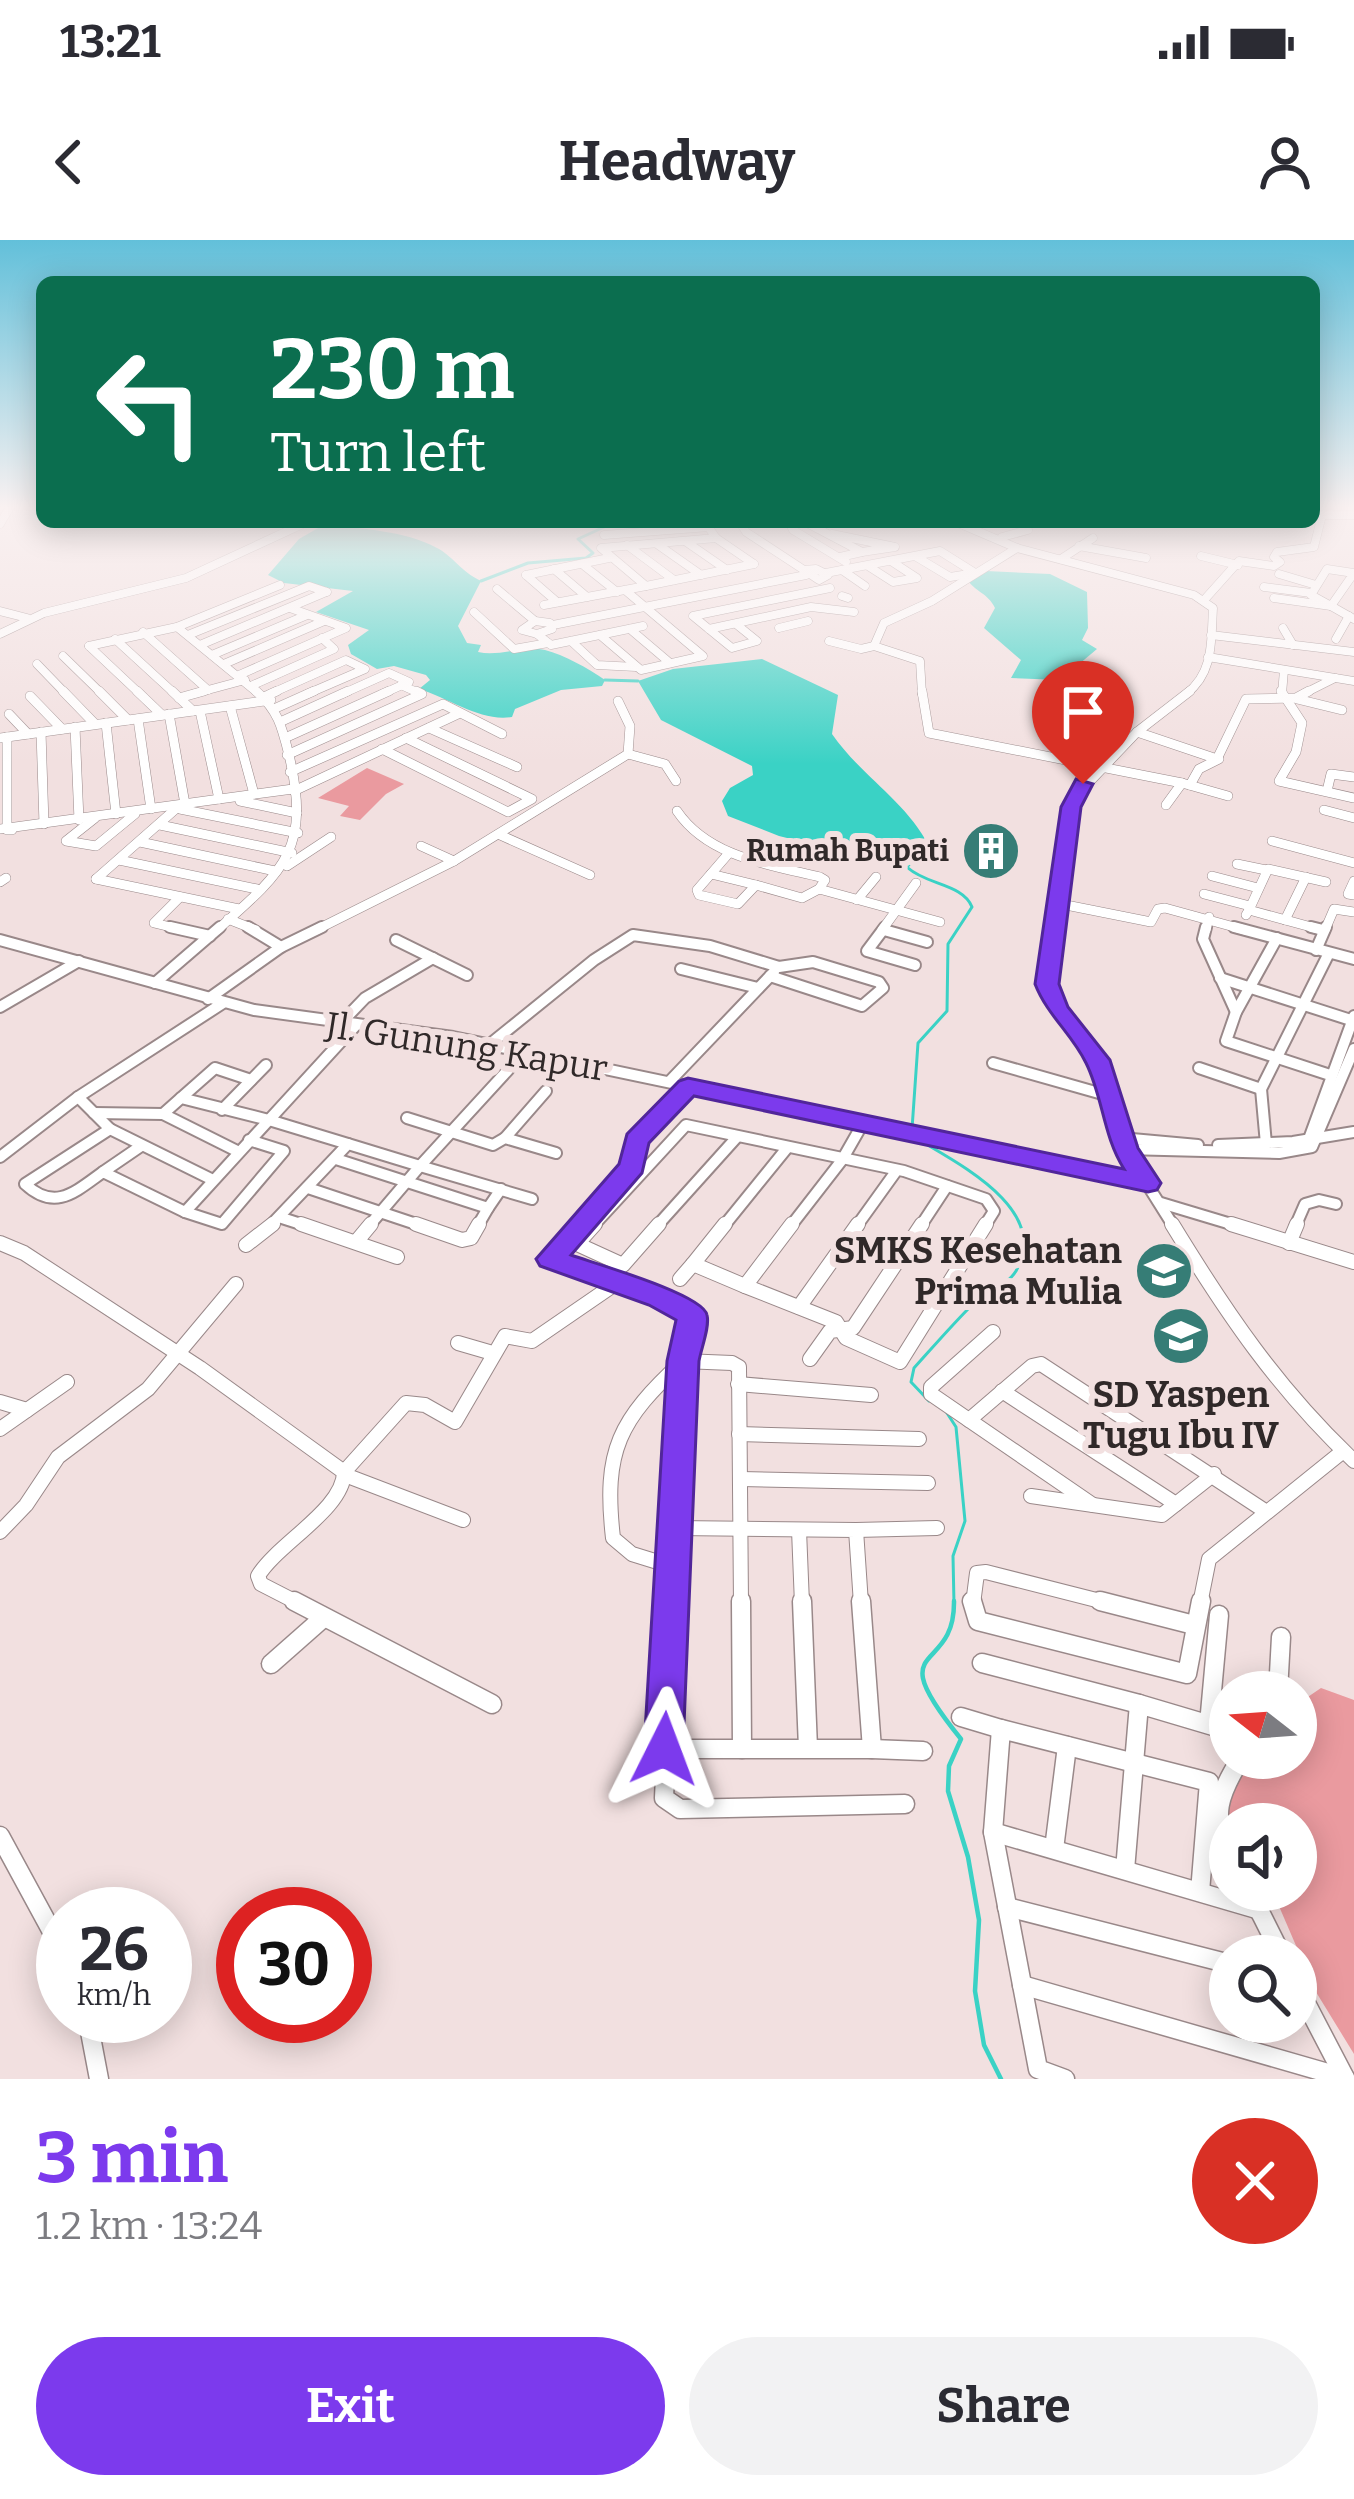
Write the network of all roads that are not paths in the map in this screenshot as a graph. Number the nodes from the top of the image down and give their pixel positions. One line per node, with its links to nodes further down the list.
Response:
1 (129, 593): 36 (street)
2 (261, 593): 43 (street)
3 (292, 593): 50 (street)
4 (325, 593): 29 (street)
5 (497, 593): 39 (street)
6 (505, 593): 39 (street)
7 (546, 593): 24 (street)
8 (583, 593): 20 (street)
9 (609, 593): 20 (street)
10 (624, 593): 26 (street)
11 (706, 593): 26 (street)
12 (813, 593): 21 (street)
13 (822, 593): 14 (street)
14 (838, 593)
15 (940, 593): 61 (street)
16 (1183, 593): 23 (street)
17 (1211, 593): 23 (street)
18 (1318, 593): 27 (street)
19 (1340, 593): 27 (street)
20 (587, 596): 24 (street)
21 (795, 597): 28 (street); 46 (street)
22 (1274, 598): 27 (street)
23 (1205, 599): 52 (street)
24 (557, 602): 25 (street)
25 (544, 604)
26 (643, 606): 40 (street); 68 (street)
27 (1331, 606): 37 (street)
28 (811, 607): 31 (street); 33 (street)
29 (290, 608): 34 (street); 59 (street)
30 (0, 610): 36 (street)
31 (794, 610): 35 (street); 35 (street)
32 (475, 612): 58 (street)
33 (854, 612)
34 (308, 614): 38 (street); 64 (street)
35 (764, 618): 41 (street)
36 (27, 619): 48 (street)
37 (1351, 620): 53 (street)
38 (326, 621): 54 (street); 70 (street)
39 (531, 622): 40 (street); 49 (street)
40 (551, 624): 49 (street)
41 (736, 624): 46 (street); 46 (street)
42 (644, 626): 44 (street)
43 (177, 627): 47 (street); 50 (street)
44 (630, 628): 51 (street); 68 (street)
45 (1283, 628): 60 (street)
46 (710, 629)
47 (142, 632): 55 (street); 77 (street)
48 (0, 634)
49 (537, 634): 58 (street)
50 (188, 635): 59 (street)
51 (600, 635): 56 (street); 71 (street)
52 (1211, 635): 60 (street); 66 (street)
53 (1354, 635)
54 (322, 638): 62 (street); 74 (street)
55 (116, 639): 79 (street); 87 (street)
56 (571, 641): 58 (street); 71 (street)
57 (829, 641): 61 (street)
58 (548, 643)
59 (200, 645): 64 (street)
60 (1293, 645): 63 (street)
61 (874, 646): 107 (street)
62 (334, 649): 67 (street); 74 (street)
63 (1354, 652)
64 (212, 655): 70 (street)
65 (64, 656): 89 (street)
66 (1208, 657): 72 (street); 96 (street)
67 (346, 660): 81 (street); 81 (street)
68 (670, 663): 71 (street)
69 (37, 664): 91 (street)
70 (224, 664): 74 (street)
71 (636, 667)
72 (1284, 670): 73 (street); 80 (street)
73 (1335, 678): 75 (street); 80 (street)
74 (246, 680): 77 (street); 81 (street)
75 (1354, 681)
76 (401, 685): 90 (street); 100 (street); 103 (street)
77 (208, 691): 79 (street)
78 (30, 696): 94 (street)
79 (179, 698): 85 (street)
80 (1290, 699): 84 (street); 105 (street); 115 (street)
81 (271, 701): 83 (street); 90 (street)
82 (618, 701): 104 (street)
83 (230, 706): 85 (street); 116 (street)
84 (1342, 710)
85 (197, 711): 87 (street); 119 (street)
86 (458, 714): 93 (street); 98 (street); 110 (street)
87 (165, 715): 89 (street); 121 (street)
88 (9, 719): 97 (street)
89 (133, 719): 91 (street); 122 (street)
90 (280, 722): 100 (street)
91 (101, 724): 92 (street); 127 (street)
92 (75, 727): 94 (street); 130 (street)
93 (428, 728): 101 (street); 108 (street)
94 (62, 729): 95 (street)
95 (40, 732): 97 (street); 131 (street)
96 (1138, 732): 105 (street); 107 (street)
97 (28, 734): 99 (street)
98 (502, 734)
99 (4, 737): 133 (street)
100 (285, 738): 103 (street)
101 (406, 738): 102 (street); 102 (street)
102 (382, 749): 106 (street)
103 (287, 754): 110 (street)
104 (628, 754): 112 (street); 135 (street)
105 (1220, 758): 113 (street)
106 (359, 760): 109 (street); 114 (street)
107 (1103, 764): 113 (street); 164 (street)
108 (517, 767)
109 (375, 768)
110 (290, 772): 114 (street)
111 (1354, 777): 115 (street)
112 (676, 782)
113 (1186, 784): 117 (street); 120 (street)
114 (294, 790): 116 (street); 126 (street)
115 (1327, 791): 118 (street)
116 (254, 794): 119 (street)
117 (1228, 796)
118 (1354, 797)
119 (223, 799): 121 (street); 126 (street)
120 (1166, 805)
121 (181, 806): 122 (street); 132 (street); 134 (street)
122 (151, 809): 124 (street)
123 (1324, 810): 129 (street)
124 (138, 811): 127 (street); 128 (street)
125 (677, 811): 141 (street)
126 (298, 813): 134 (street)
127 (116, 814): 128 (street)
128 (96, 817): 130 (street)
129 (1354, 818)
130 (79, 820): 131 (street)
131 (48, 824): 133 (street)
132 (160, 825): 138 (street); 140 (street)
133 (3, 829)
134 (298, 833): 140 (street)
135 (500, 835): 143 (street); 149 (street)
136 (332, 837): 156 (street)
137 (1272, 841): 144 (street)
138 (140, 842): 142 (street); 147 (street)
139 (421, 846): 143 (street)
140 (292, 853): 147 (street)
141 (729, 853): 148 (street); 159 (street)
142 (119, 860): 156 (street); 162 (street)
143 (454, 861): 181 (street)
144 (1354, 863)
145 (1237, 865): 146 (street)
146 (1266, 870): 152 (street); 158 (street)
147 (275, 871): 156 (street)
148 (711, 874): 157 (street); 157 (street)
149 (590, 875)
150 (1212, 876): 158 (street)
151 (876, 877): 163 (street)
152 (1306, 878): 154 (street); 171 (street)
153 (1354, 880): 161 (street)
154 (1326, 882)
155 (916, 883): 167 (street)
156 (261, 884): 166 (street)
157 (756, 885): 159 (street)
158 (1258, 888): 165 (street)
159 (819, 889): 163 (street)
160 (1204, 894): 165 (street)
161 (1354, 895)
162 (180, 897): 166 (street); 176 (street)
163 (857, 900): 167 (street)
164 (1056, 903): 169 (street); 217 (street)
165 (1249, 908): 171 (street); 173 (street)
166 (239, 909): 170 (street)
167 (895, 910): 172 (street); 174 (street)
168 (1354, 912): 175 (street)
169 (1209, 917): 173 (street); 192 (street)
170 (228, 919): 176 (street); 181 (street)
171 (1285, 920): 175 (street)
172 (940, 922)
173 (1239, 926): 177 (street)
174 (884, 930): 180 (street); 182 (street)
175 (1323, 930): 183 (street)
176 (210, 936): 193 (street)
177 (1277, 938): 183 (street); 195 (street)
178 (0, 940): 186 (street, Jl. Gunung Kapur)
179 (396, 940): 184 (street)
180 (927, 942)
181 (280, 947): 196 (street)
182 (867, 951): 187 (street); 190 (street)
183 (1322, 951): 185 (street); 198 (street)
184 (433, 958): 191 (street); 202 (street)
185 (1354, 959)
186 (79, 961): 193 (street, Jl. Gunung Kapur); 199 (street)
187 (915, 964)
188 (681, 970): 194 (street)
189 (775, 972): 190 (street); 190 (street); 194 (street); 204 (street)
190 (849, 972)
191 (467, 974)
192 (1220, 978): 195 (street); 200 (street)
193 (155, 983): 196 (street, Jl. Gunung Kapur)
194 (758, 988): 213 (street)
195 (1249, 991): 198 (street); 200 (street)
196 (208, 999): 197 (street, Jl. Gunung Kapur)
197 (223, 1003): 202 (street, Jl. Gunung Kapur); 218 (street)
198 (1300, 1006): 201 (street); 206 (street)
199 (0, 1007)
200 (1236, 1012): 206 (street)
201 (1353, 1019): 211 (street)
202 (340, 1024): 203 (street, Jl. Gunung Kapur)
203 (356, 1025): 204 (street, Jl. Gunung Kapur); 224 (street)
204 (489, 1046): 213 (street, Jl. Gunung Kapur)
205 (1354, 1048): 231 (street)
206 (1276, 1058): 211 (street); 215 (street)
207 (993, 1063): 217 (street)
208 (266, 1065): 212 (street)
209 (1199, 1068): 215 (street)
210 (508, 1070): 227 (street)
211 (1330, 1075): 231 (street)
212 (251, 1080): 219 (street); 220 (street)
213 (669, 1082): 214 (street, Jl. Gunung Kapur)
214 (688, 1086): 225 (street, Jl. Gunung Kapur); 268 (street)
215 (1261, 1089): 235 (street)
216 (546, 1091): 230 (street)
217 (1106, 1095): 233 (street)
218 (78, 1097): 221 (street); 240 (street)
219 (181, 1098): 220 (street); 222 (street)
220 (222, 1110): 224 (street)
221 (94, 1113): 222 (street); 226 (street)
222 (164, 1114): 238 (street)
223 (407, 1118): 227 (street)
224 (269, 1120): 232 (street); 234 (street)
225 (862, 1125): 242 (street); 248 (street, Jl. Gunung Kapur)
226 (110, 1130): 236 (street); 245 (street)
227 (450, 1132): 230 (street); 243 (street)
228 (1354, 1132): 231 (street)
229 (736, 1136): 229 (street); 237 (street)
230 (505, 1138): 239 (street)
231 (1314, 1138): 233 (street); 235 (street)
232 (249, 1140): 238 (street); 257 (street)
233 (1123, 1143): 235 (street); 248 (street)
234 (348, 1144): 241 (street); 243 (street)
235 (1266, 1144)
236 (141, 1146): 245 (street); 246 (street)
237 (788, 1148): 242 (street); 265 (street)
238 (237, 1151): 246 (street)
239 (556, 1154)
240 (0, 1157)
241 (336, 1159): 247 (street); 250 (street)
242 (842, 1160): 244 (street); 269 (street)
243 (420, 1166): 247 (street); 251 (street)
244 (897, 1170): 249 (street); 270 (street)
245 (104, 1172): 257 (street)
246 (211, 1179): 257 (street)
247 (408, 1181): 255 (street); 256 (street)
248 (1148, 1183): 253 (street)
249 (947, 1186): 271 (street); 271 (street)
250 (308, 1188): 256 (street); 258 (street)
251 (501, 1189): 252 (street); 255 (street)
252 (532, 1199)
253 (1161, 1203): 261 (street); 288 (street)
254 (1336, 1204): 261 (street)
255 (488, 1208): 256 (street)
256 (383, 1211): 259 (street)
257 (185, 1212)
258 (282, 1218): 259 (street); 262 (street)
259 (356, 1242): 263 (street)
260 (0, 1243): 275 (street)
261 (1289, 1243): 264 (street)
262 (246, 1245)
263 (397, 1256)
264 (1354, 1262)
265 (693, 1264): 266 (street); 269 (street)
266 (680, 1279)
267 (236, 1284): 275 (street)
268 (615, 1284): 274 (street); 277 (street)
269 (745, 1286): 270 (street)
270 (799, 1307): 271 (street)
271 (842, 1330): 276 (street)
272 (993, 1332): 284 (street)
273 (458, 1343): 274 (street)
274 (489, 1352): 289 (street)
275 (180, 1353): 289 (street); 303 (street)
276 (810, 1360)
277 (683, 1361): 279 (street); 298 (street); 304 (street)
278 (68, 1382): 283 (street)
279 (738, 1384): 281 (street); 286 (street)
280 (1002, 1391): 284 (street); 290 (street); 294 (street)
281 (871, 1395)
282 (0, 1402): 283 (street)
283 (27, 1410): 285 (street)
284 (969, 1420): 295 (street)
285 (0, 1429)
286 (739, 1434): 287 (street); 291 (street)
287 (919, 1439)
288 (1348, 1456): 296 (street)
289 (344, 1474): 297 (street); 306 (street)
290 (1214, 1474): 294 (street); 296 (street)
291 (741, 1479): 292 (street); 300 (street)
292 (928, 1483)
293 (1031, 1496): 295 (street)
294 (1176, 1504): 295 (street)
295 (1093, 1505)
296 (1264, 1511): 307 (street)
297 (463, 1520)
298 (676, 1528): 300 (street); 304 (street)
299 (937, 1528): 302 (street)
300 (742, 1530): 301 (street); 321 (street)
301 (799, 1530): 302 (street); 319 (street)
302 (856, 1530): 322 (street)
303 (0, 1532)
304 (674, 1567): 320 (street)
305 (1220, 1615): 311 (street)
306 (322, 1619): 310 (street); 314 (street)
307 (1194, 1625): 307 (street)
308 (1281, 1637): 312 (street)
309 (982, 1663): 313 (street)
310 (271, 1664)
311 (1214, 1671)
312 (1279, 1671)
313 (1138, 1704): 316 (street); 324 (street)
314 (492, 1705)
315 (961, 1718): 317 (street)
316 (1209, 1724)
317 (1001, 1729): 318 (street); 329 (street)
318 (1067, 1746): 324 (street); 331 (street)
319 (808, 1748): 321 (street); 322 (street)
320 (664, 1749): 321 (street); 328 (street)
321 (742, 1749)
322 (872, 1749): 323 (street)
323 (923, 1750)
324 (1136, 1764): 326 (street); 332 (street)
325 (1220, 1779): 326 (street)
326 (1215, 1784): 327 (street); 333 (street)
327 (1216, 1803)
328 (905, 1804)
329 (993, 1832): 331 (street); 336 (street)
330 (0, 1836): 335 (street)
331 (1054, 1849): 332 (street)
332 (1125, 1870): 333 (street)
333 (1200, 1892): 334 (street)
334 (1209, 1895)
335 (36, 1902)
336 (1007, 1907): 337 (street); 338 (street)
337 (1209, 1959)
338 (1022, 1985): 342 (street); 343 (street)
339 (1317, 2024): 343 (street)
340 (92, 2043): 341 (street)
341 (99, 2079)
342 (1065, 2079)
343 (1346, 2079)

